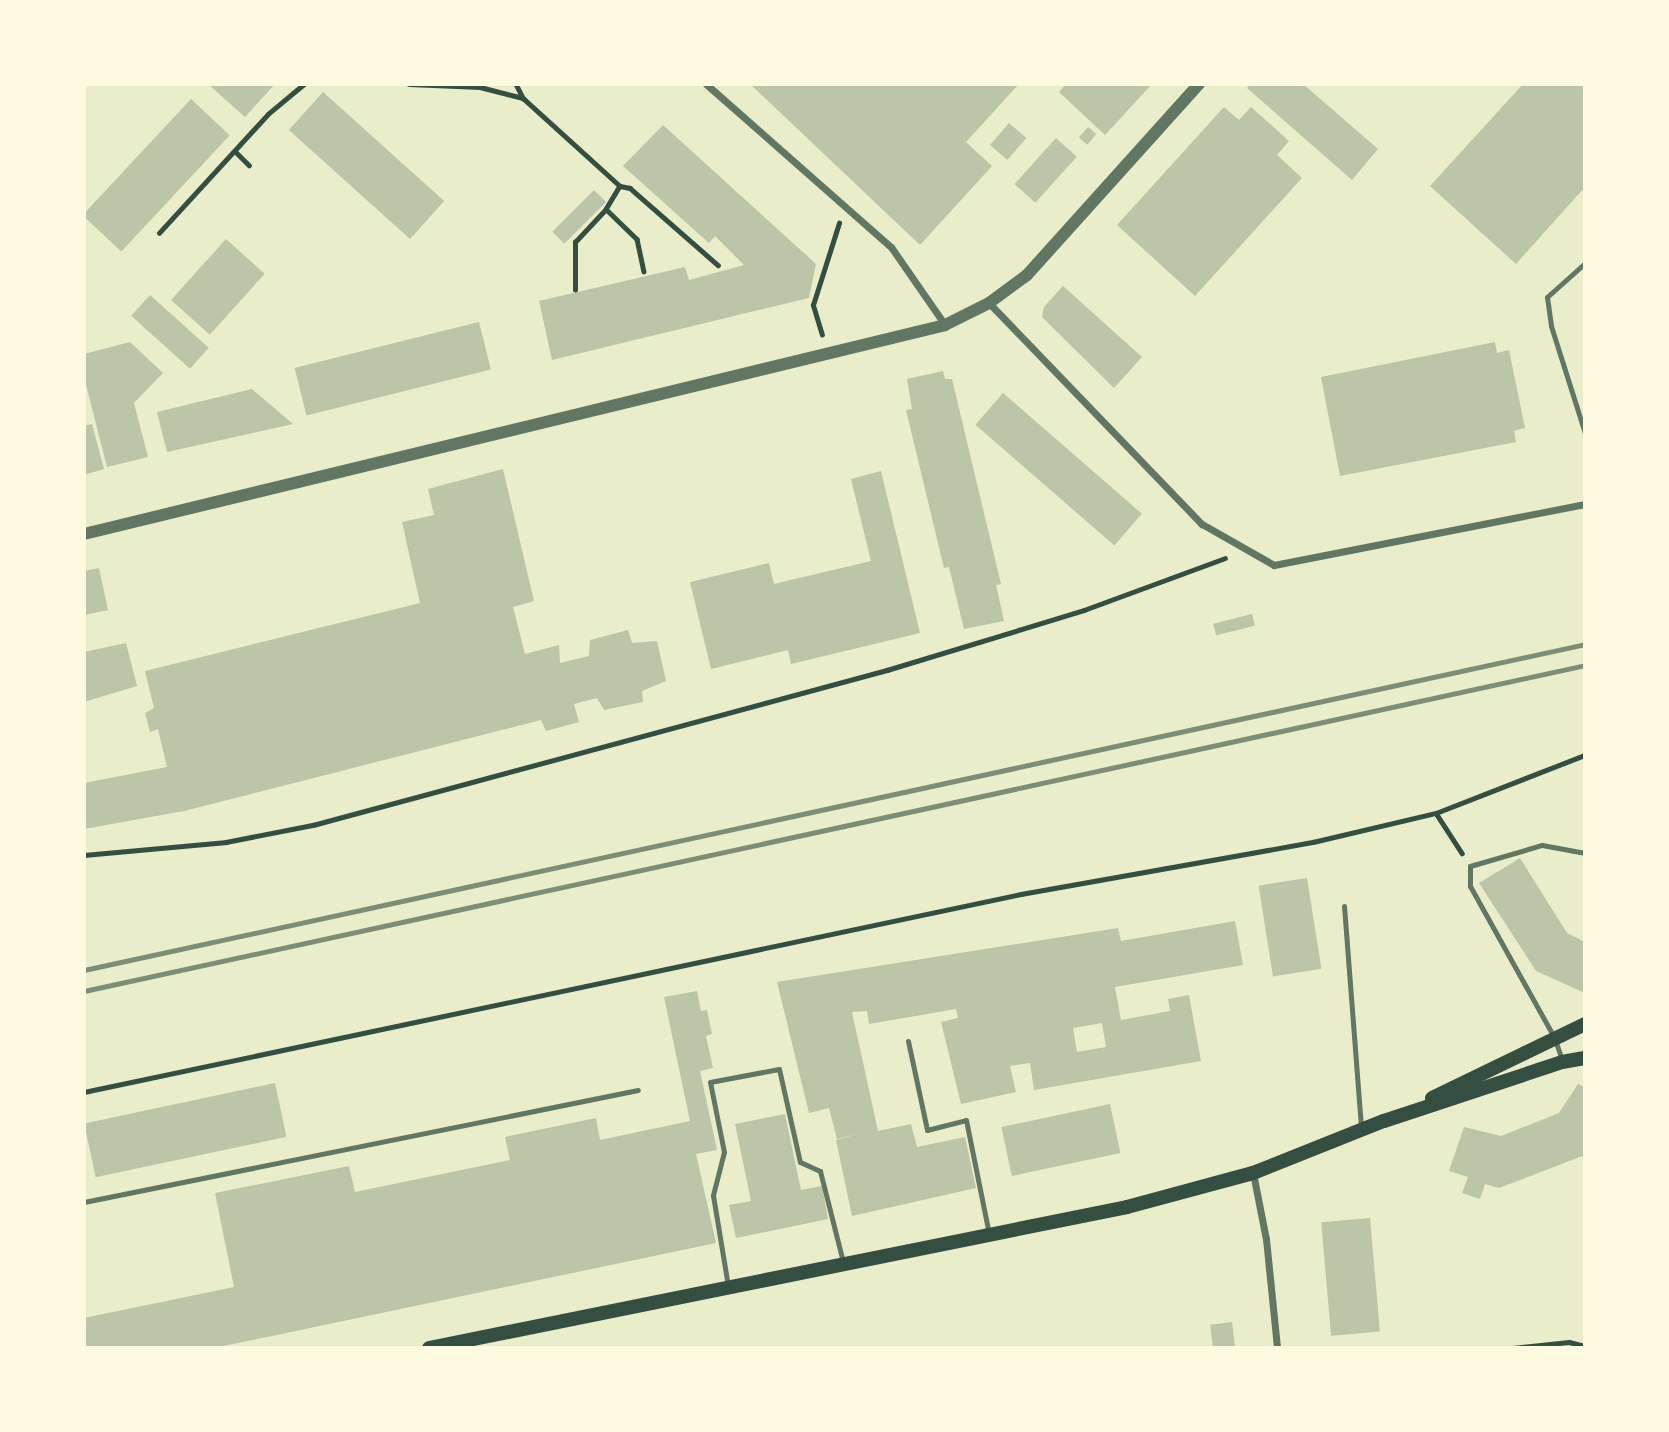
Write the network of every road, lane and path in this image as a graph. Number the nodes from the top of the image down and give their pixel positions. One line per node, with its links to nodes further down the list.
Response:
1 (304, 84): 7 (path)
2 (409, 84): 6 (path)
3 (516, 84): 6 (path)
4 (706, 84): 10 (street)
5 (1199, 84): 17 (street)
6 (523, 98): 9 (path)
7 (234, 151): 8 (path); 12 (path)
8 (249, 165)
9 (620, 186): 11 (path); 14 (path)
10 (845, 206): 18 (street); 19 (path)
11 (606, 209): 15 (path); 16 (path)
12 (159, 233)
13 (1585, 262): 20 (lane)
14 (718, 265)
15 (644, 271)
16 (575, 290)
17 (989, 303): 18 (street); 23 (street)
18 (945, 325): 19 (street)
19 (827, 353): 22 (street)
20 (1585, 433)
21 (1585, 504): 23 (street)
22 (84, 534)
23 (1244, 551): 27 (path)
24 (1585, 755): 25 (path)
25 (1436, 813): 28 (path); 36 (path)
26 (1585, 853): 28 (lane)
27 (84, 855)
28 (1470, 866): 31 (lane)
29 (1344, 906): 38 (lane)
30 (1585, 1024): 31 (main road)
31 (1554, 1037): 34 (lane); 37 (main road)
32 (908, 1041): 41 (lane)
33 (1585, 1058): 34 (main road)
34 (1562, 1062): 37 (main road)
35 (638, 1090): 40 (lane)
36 (85, 1093)
37 (1384, 1121): 38 (main road)
38 (1361, 1130): 39 (main road)
39 (1253, 1173): 41 (main road); 46 (street)
40 (84, 1202)
41 (989, 1234): 42 (main road)
42 (843, 1263): 43 (main road); 43 (lane)
43 (728, 1286): 45 (main road)
44 (1585, 1346): 47 (path)
45 (429, 1348)
46 (1277, 1348)
47 (1513, 1348)

